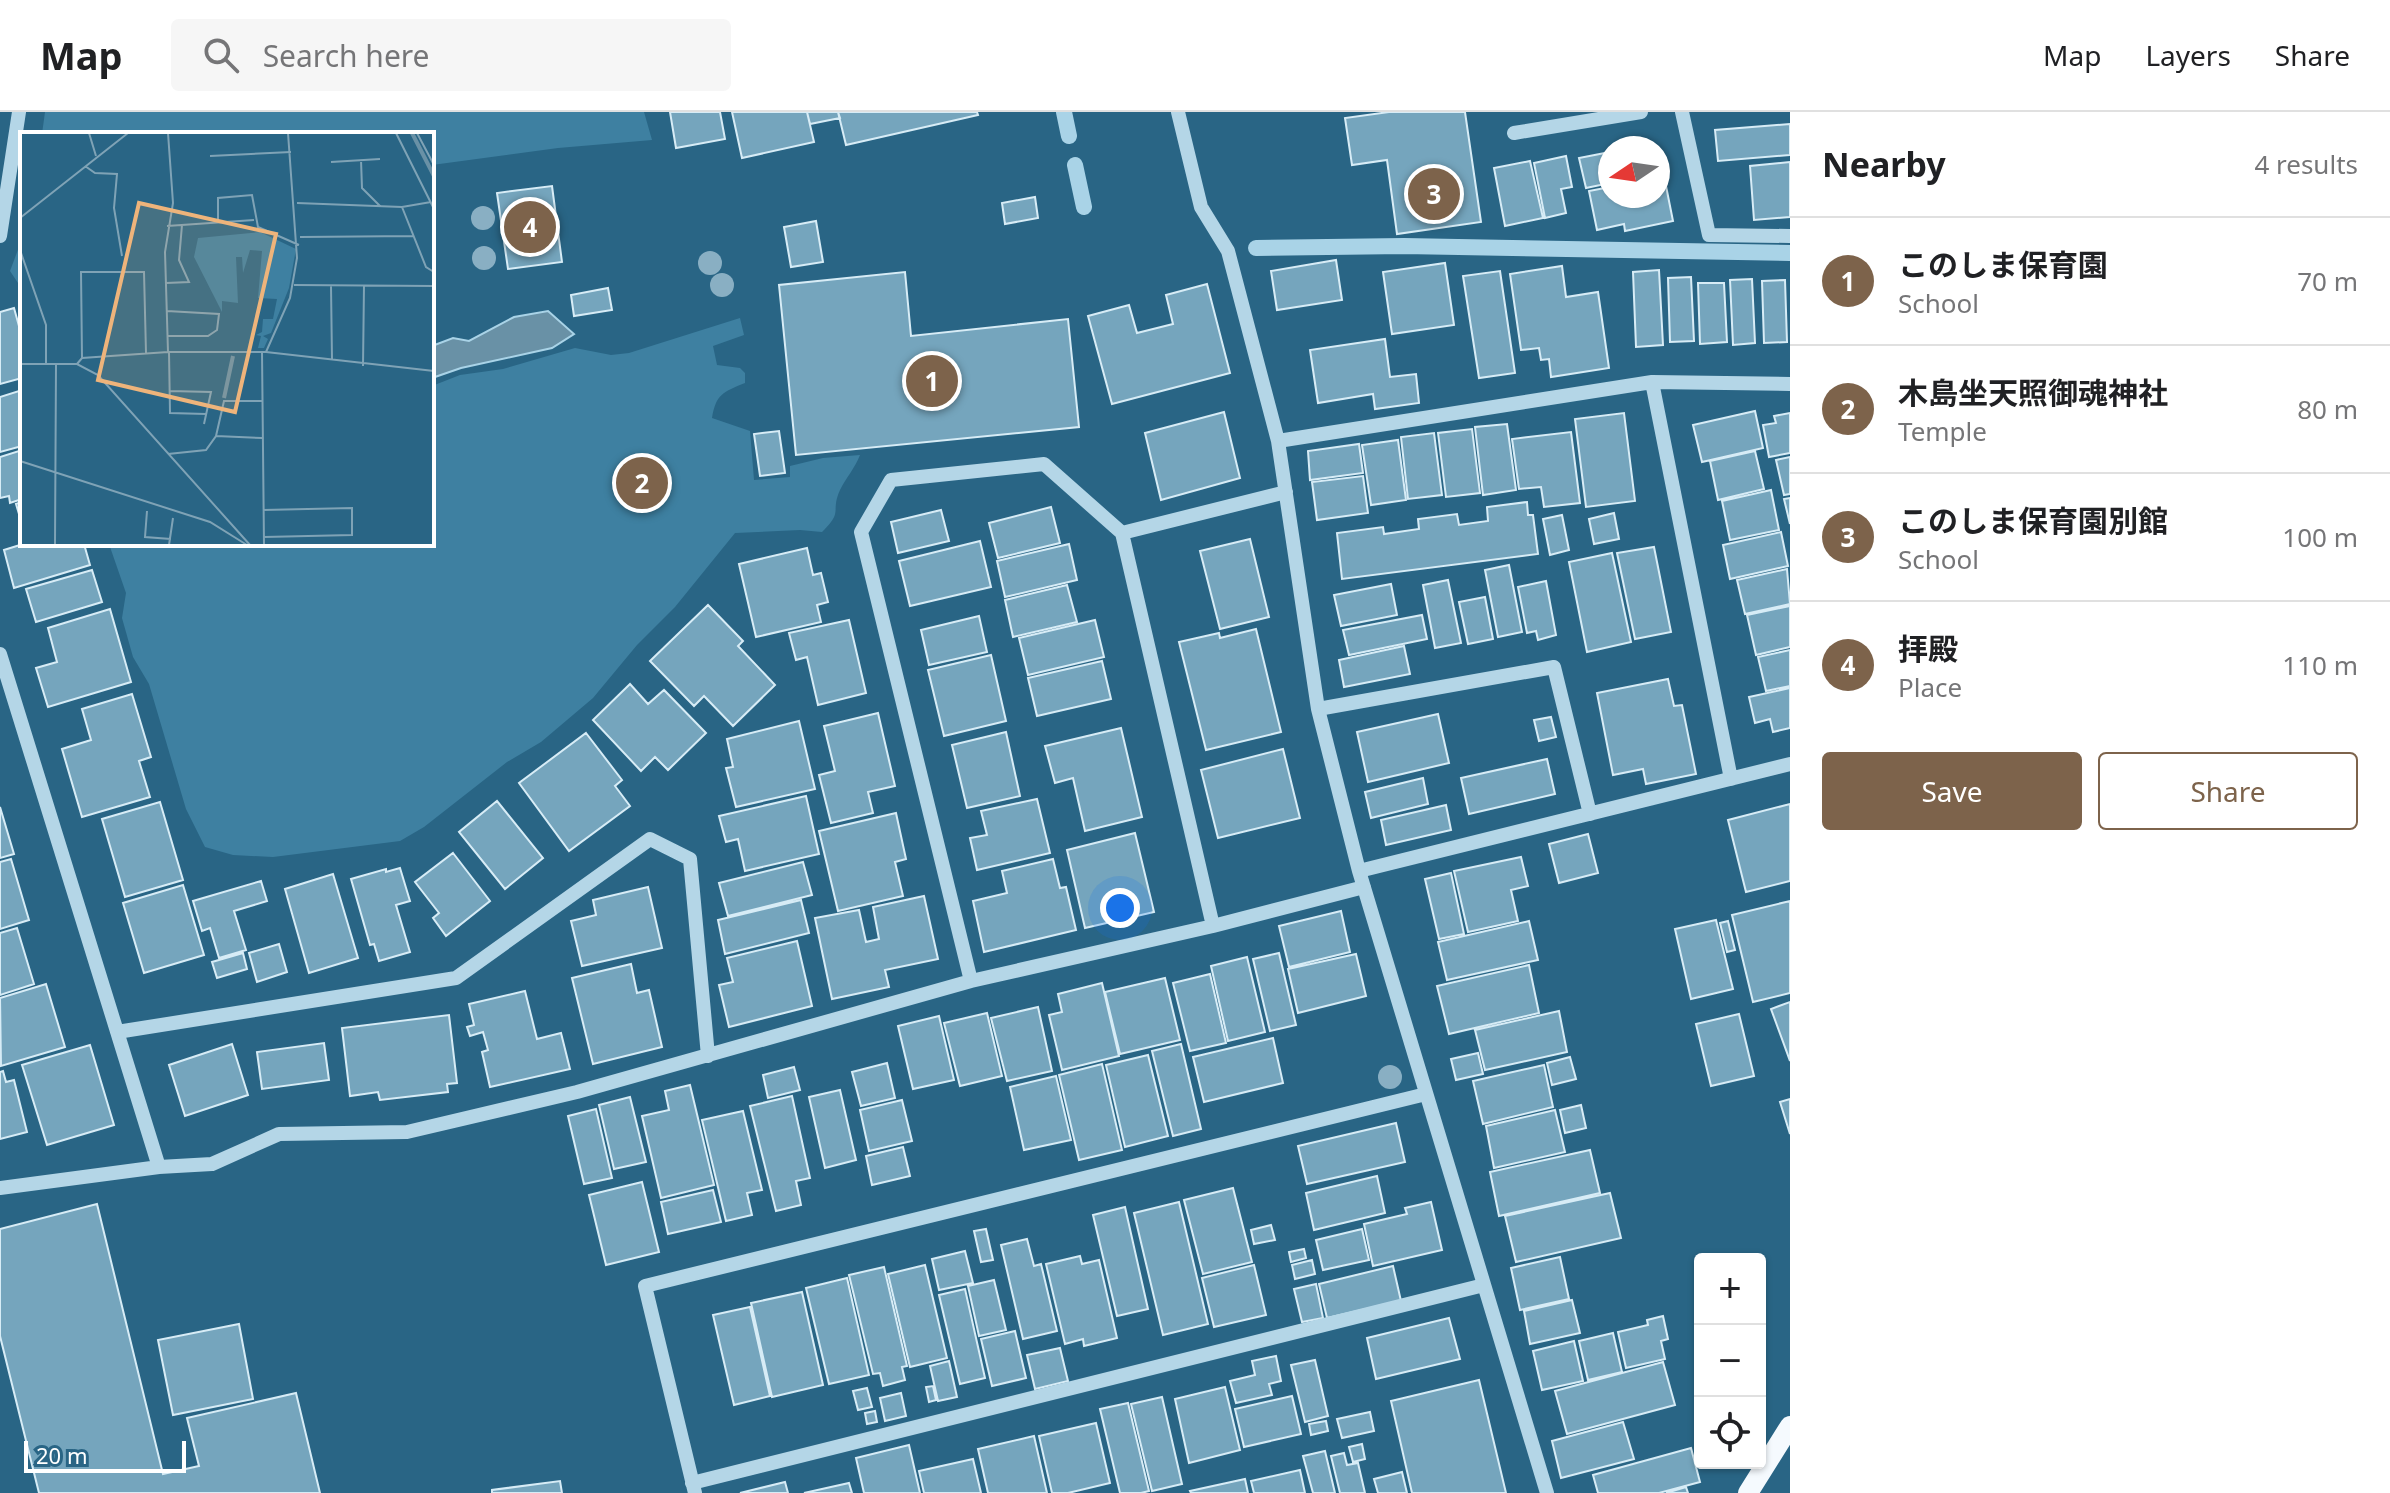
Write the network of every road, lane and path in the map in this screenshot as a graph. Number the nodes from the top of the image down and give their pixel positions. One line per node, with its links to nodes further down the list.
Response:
1 (19, 112): 6 (street)
2 (1178, 112): 10 (street)
3 (1641, 112): 5 (street)
4 (1682, 112): 7 (street)
5 (1514, 133)
6 (0, 236)
7 (1790, 236)
8 (1652, 382): 9 (street); 10 (street); 17 (street)
9 (1790, 384)
10 (1278, 441): 11 (street)
11 (1286, 492): 12 (street); 15 (street)
12 (1122, 533): 21 (street); 22 (street)
13 (0, 654): 14 (street)
14 (5, 689): 23 (street)
15 (1318, 709): 18 (street); 19 (street)
16 (1790, 764): 17 (street)
17 (1731, 779): 18 (street)
18 (1590, 814): 19 (street)
19 (1359, 871): 20 (street)
20 (1364, 887): 21 (street); 25 (street)
21 (1213, 926): 22 (street)
22 (971, 981): 24 (street)
23 (117, 1032): 24 (street); 26 (street)
24 (708, 1056): 26 (street)
25 (1426, 1094): 28 (street); 30 (street)
26 (159, 1167): 27 (street)
27 (0, 1188)
28 (1484, 1285): 30 (street); 31 (street)
29 (1790, 1426): 32 (main road)
30 (693, 1488)
31 (1547, 1493)
32 (1748, 1493)

